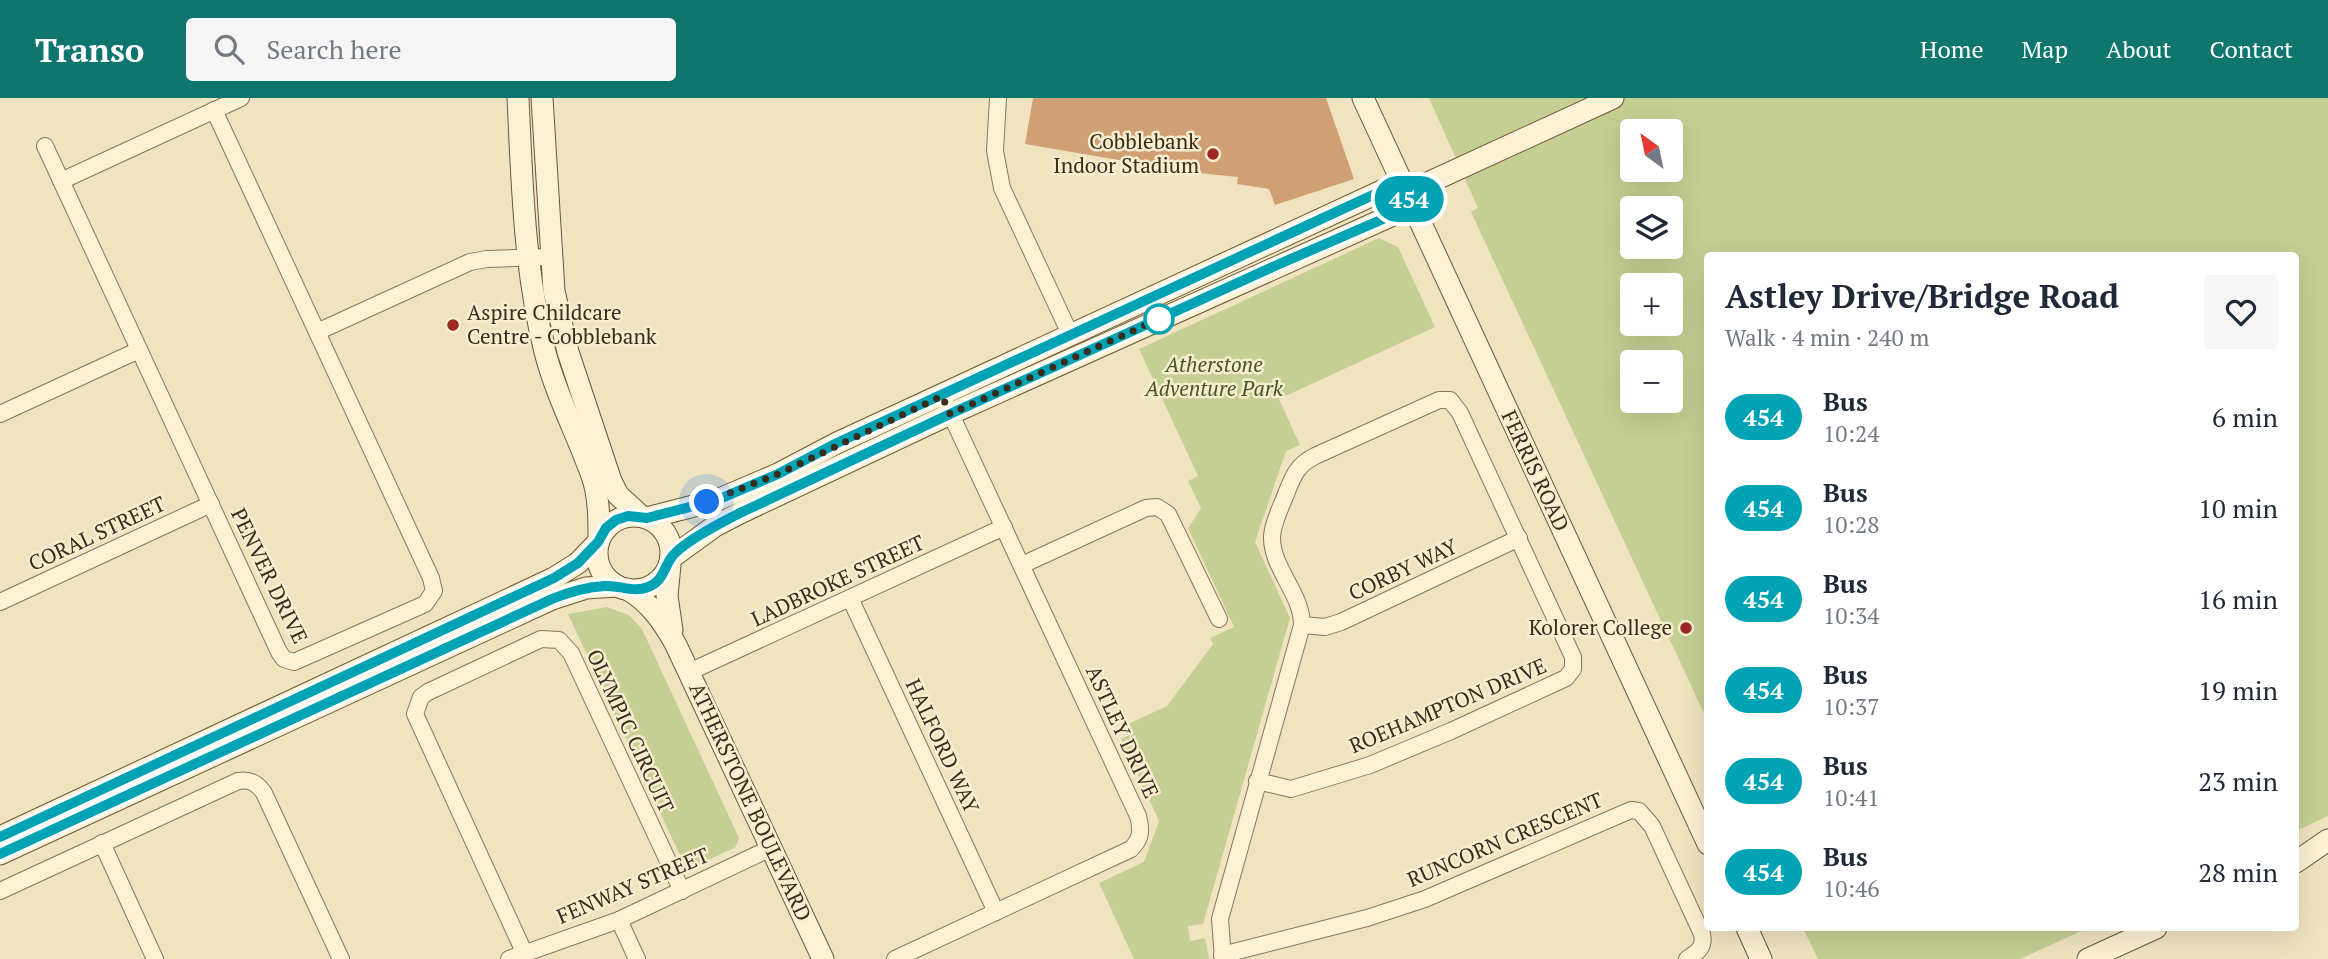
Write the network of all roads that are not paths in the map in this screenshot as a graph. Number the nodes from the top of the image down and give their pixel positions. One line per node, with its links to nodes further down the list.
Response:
1 (241, 98): 7 (street)
2 (519, 98): 12 (street)
3 (542, 98): 11 (street)
4 (998, 98): 14 (street)
5 (1363, 98): 10 (street, FERRIS ROAD)
6 (1612, 98): 10 (street)
7 (214, 110): 9 (street); 13 (street, PENVER DRIVE)
8 (44, 146): 9 (street, PENVER DRIVE)
9 (61, 181): 15 (street, PENVER DRIVE)
10 (1407, 194): 14 (street); 16 (street); 33 (street, FERRIS ROAD)
11 (551, 257): 12 (street); 19 (street)
12 (527, 258): 13 (street); 22 (street)
13 (317, 332): 18 (street, PENVER DRIVE)
14 (1071, 336): 16 (street)
15 (139, 350): 17 (street); 18 (street, PENVER DRIVE)
16 (946, 405): 19 (street); 20 (street, ASTLEY DRIVE); 23 (street)
17 (0, 414)
18 (211, 504): 27 (street, CORAL STREET)
19 (644, 517): 22 (street); 23 (street)
20 (1004, 527): 24 (street, ASTLEY DRIVE); 26 (street, LADBROKE STREET)
21 (1519, 538): 29 (street, CORBY WAY); 29 (street, ROEHAMPTON DRIVE); 32 (street, ROEHAMPTON DRIVE)
22 (599, 541): 25 (street); 34 (street)
23 (670, 560): 25 (street); 30 (street, ATHERSTONE BOULEVARD)
24 (1022, 565): 28 (street); 44 (street, ASTLEY DRIVE)
25 (622, 588): 30 (street, ATHERSTONE BOULEVARD); 38 (street)
26 (850, 598): 31 (street, LADBROKE STREET); 44 (street, HALFORD WAY)
27 (0, 602)
28 (1219, 619)
29 (1302, 625): 32 (street)
30 (676, 645): 31 (street, ATHERSTONE BOULEVARD)
31 (689, 673): 37 (street, ATHERSTONE BOULEVARD)
32 (1257, 781): 49 (street)
33 (1704, 835)
34 (0, 837)
35 (2328, 840): 40 (street)
36 (102, 843): 42 (street); 50 (street); 51 (street)
37 (771, 848): 43 (street, FENWAY STREET); 54 (street, ATHERSTONE BOULEVARD)
38 (0, 854)
39 (2328, 858): 41 (street)
40 (2299, 860)
41 (2299, 862)
42 (0, 891)
43 (682, 891): 45 (street, FENWAY STREET); 48 (street, OLYMPIC CIRCUIT)
44 (996, 912): 55 (street, ASTLEY DRIVE)
45 (619, 920): 48 (street, FENWAY STREET); 53 (street)
46 (1748, 931): 57 (street)
47 (2149, 931): 58 (street)
48 (524, 952): 52 (street, FENWAY STREET)
49 (1222, 957): 56 (street, RUNCORN CRESCENT)
50 (155, 959)
51 (341, 959)
52 (509, 959)
53 (637, 959)
54 (823, 959)
55 (895, 959)
56 (1687, 959)
57 (1761, 959)
58 (2088, 959)

